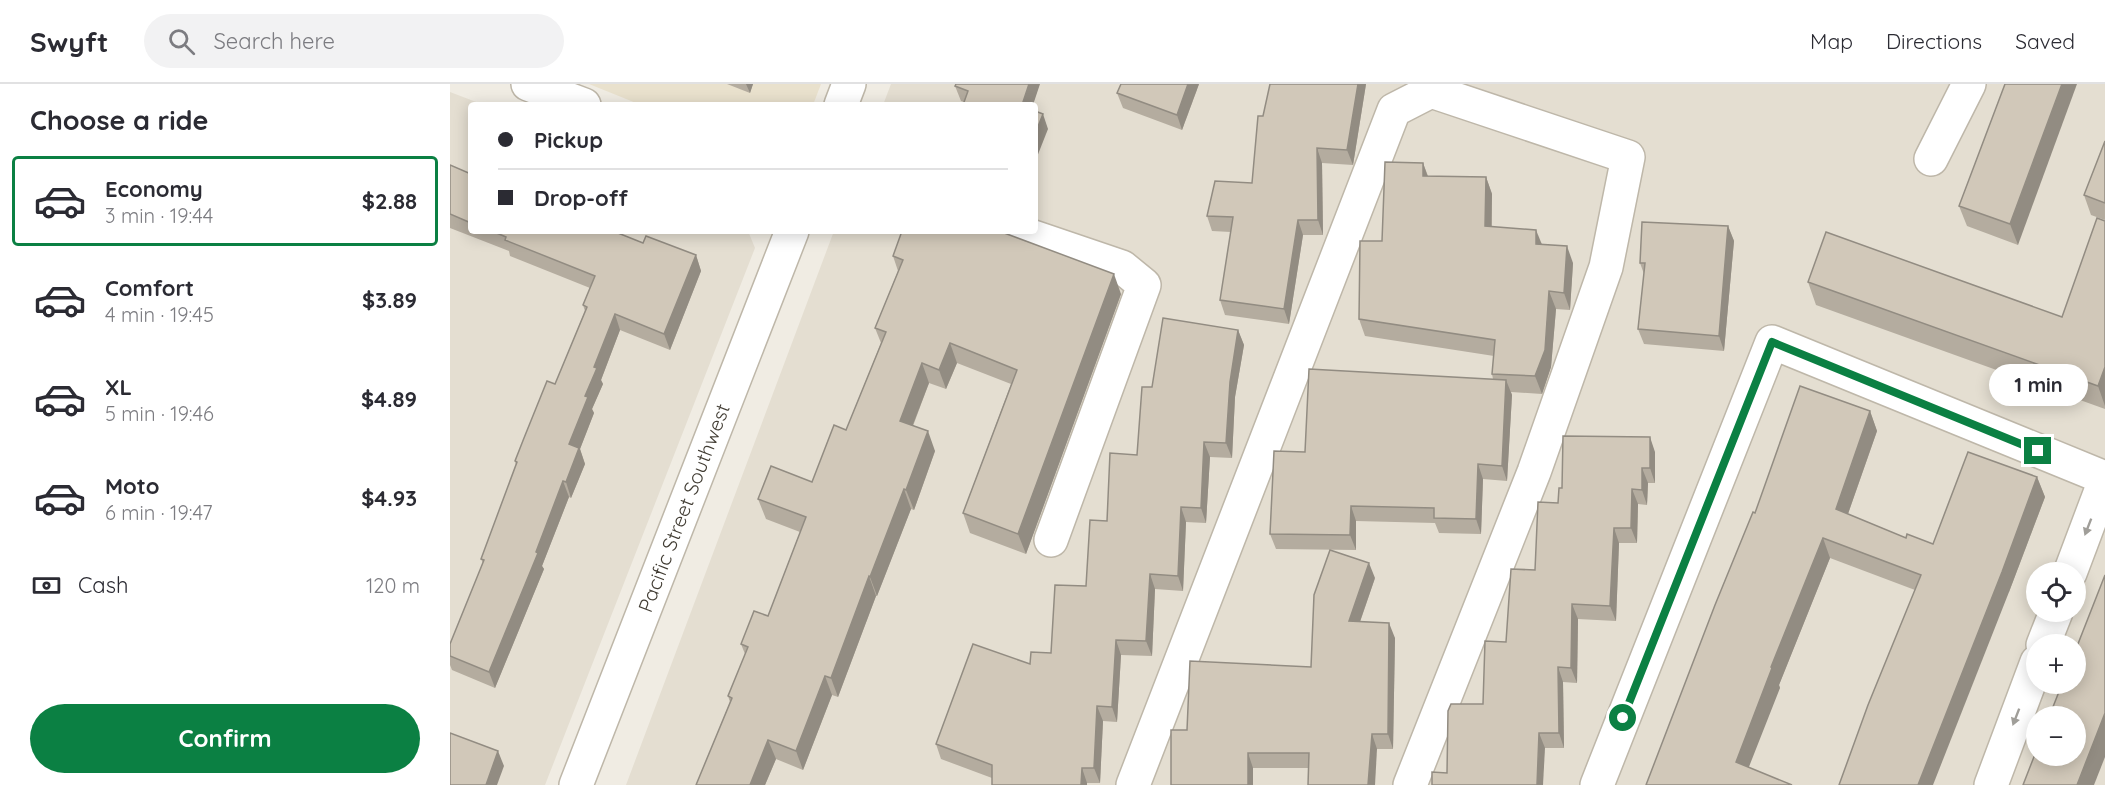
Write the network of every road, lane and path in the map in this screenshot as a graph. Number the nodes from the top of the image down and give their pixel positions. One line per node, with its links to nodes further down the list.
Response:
1 (528, 84): 4 (street)
2 (849, 84): 5 (street)
3 (1969, 84): 6 (street)
4 (576, 102)
5 (842, 102)
6 (1930, 159)
7 (791, 234): 13 (street, Pacific Street Southwest)
8 (1025, 234): 10 (street)
9 (2105, 479): 11 (street, one-way to 11); 16 (street)
10 (1051, 540)
11 (2074, 562)
12 (2026, 691): 17 (street, one-way to 17)
13 (576, 785)
14 (1133, 785): 15 (street)
15 (1410, 785)
16 (1597, 785)
17 (1991, 785)

